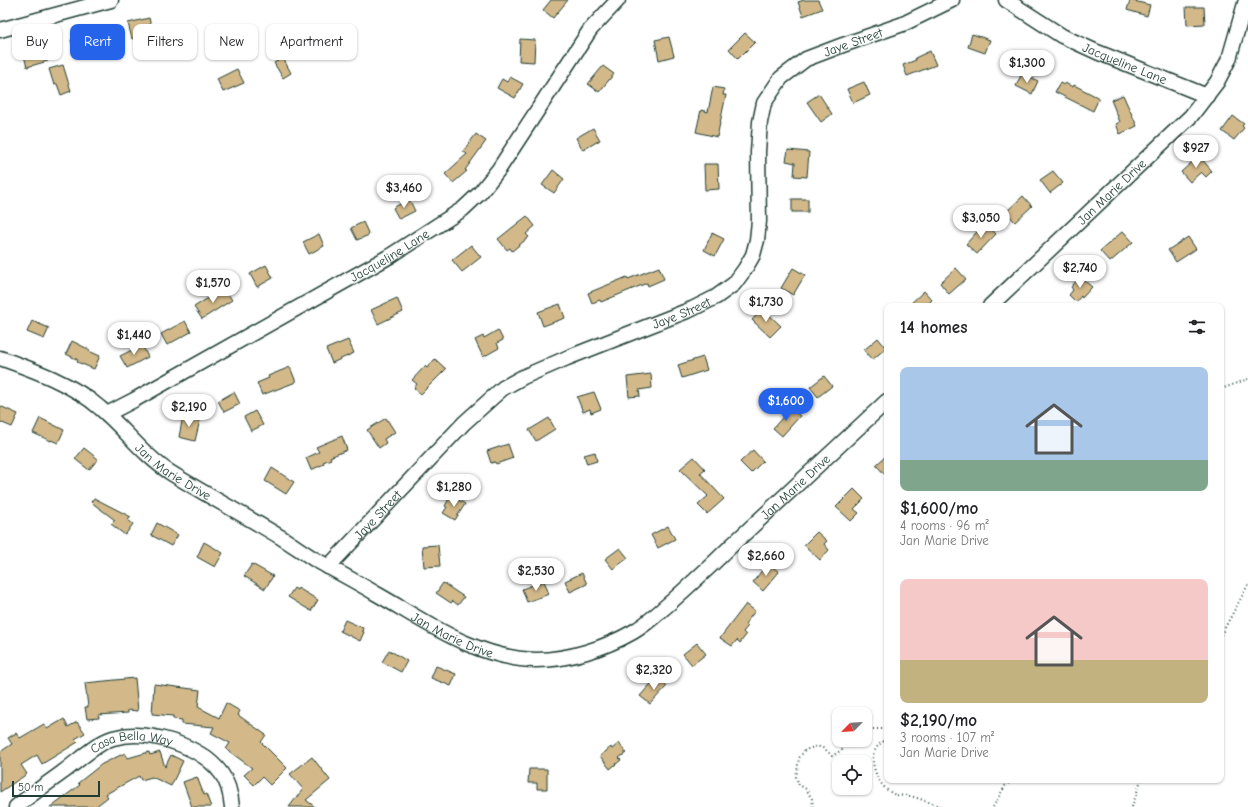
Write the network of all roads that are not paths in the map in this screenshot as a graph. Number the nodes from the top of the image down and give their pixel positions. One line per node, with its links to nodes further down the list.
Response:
1 (111, 0): 6 (street)
2 (618, 0): 11 (street, Jacqueline Lane)
3 (952, 0): 12 (street, Jaye Street)
4 (1006, 0): 7 (street, Jacqueline Lane)
5 (1246, 0): 7 (street, Jan Marie Drive)
6 (0, 30)
7 (1206, 96): 8 (street, Jan Marie Drive)
8 (993, 303)
9 (0, 358): 11 (street, Jan Marie Drive)
10 (884, 404): 12 (street, Jan Marie Drive)
11 (107, 414): 12 (street, Jan Marie Drive)
12 (328, 567)
13 (16, 807): 14 (street, Casa Bella Way)
14 (232, 807)

